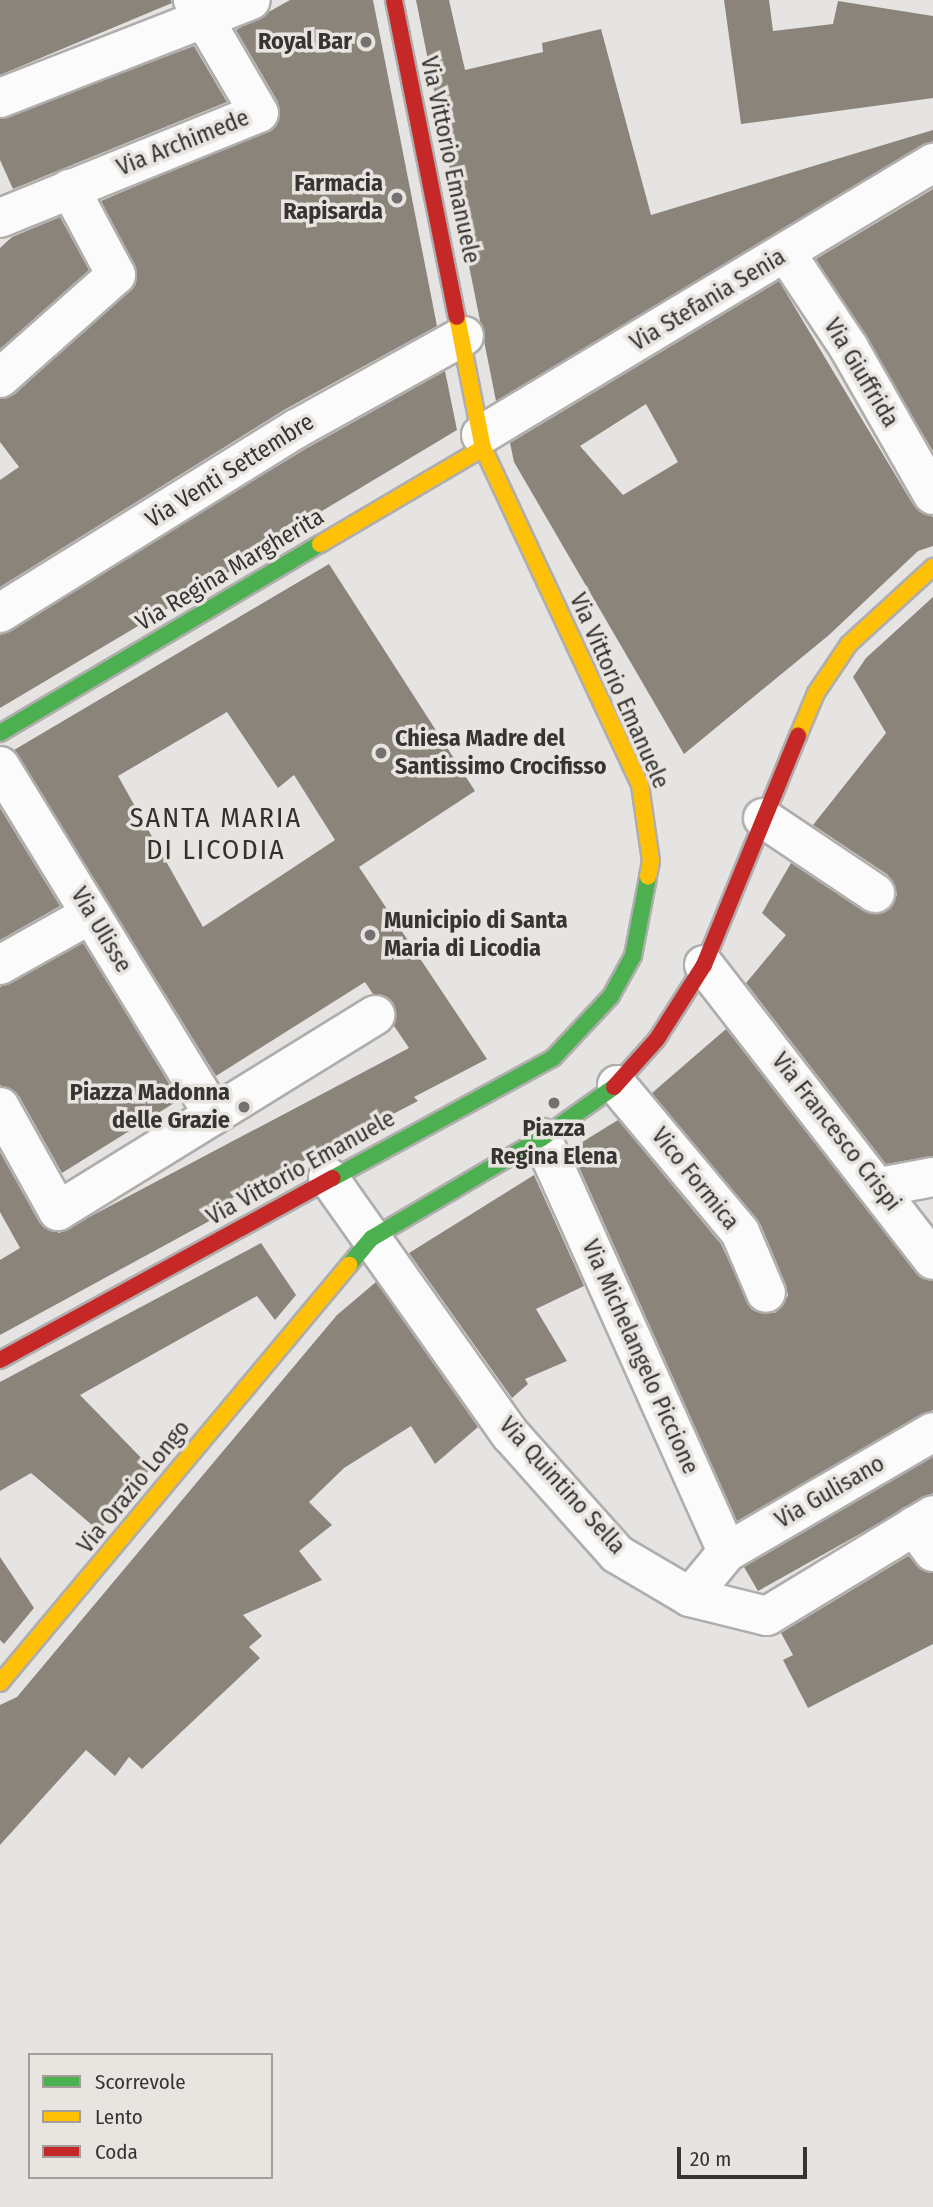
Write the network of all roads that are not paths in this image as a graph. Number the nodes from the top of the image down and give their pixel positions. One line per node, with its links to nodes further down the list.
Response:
1 (251, 0): 3 (street)
2 (394, 0): 9 (street, Via Vittorio Emanuele)
3 (198, 9): 4 (street); 6 (street, Via Archimede)
4 (0, 99)
5 (933, 163): 8 (street, Via Stefania Senia)
6 (70, 189): 7 (street, Via Archimede); 10 (street)
7 (13, 213)
8 (786, 253): 11 (street, Via Stefania Senia); 12 (street, Via Giuffrida)
9 (464, 336): 11 (street, Via Vittorio Emanuele); 14 (street, Via Venti Settembre)
10 (0, 378)
11 (482, 442): 15 (street, Via Regina Margherita); 27 (street, Via Vittorio Emanuele)
12 (933, 495)
13 (933, 567): 17 (street, Via Orazio Longo)
14 (0, 613)
15 (0, 733)
16 (0, 766): 19 (street, Via Ulisse)
17 (764, 818): 18 (street); 21 (street, Via Orazio Longo)
18 (875, 893)
19 (91, 914): 20 (street); 24 (street, Via Ulisse)
20 (0, 965)
21 (704, 965): 23 (street, Via Orazio Longo); 29 (street, Via Francesco Crispi)
22 (375, 1015): 24 (street)
23 (626, 1096): 26 (street, Via Orazio Longo); 32 (street, Vico Formica)
24 (208, 1105): 25 (street)
25 (0, 1107)
26 (548, 1150): 30 (street, Via Orazio Longo); 36 (street, Via Michelangelo Piccione)
27 (328, 1177): 30 (street, Via Quintino Sella); 33 (street, Via Vittorio Emanuele)
28 (933, 1177): 29 (street)
29 (880, 1186): 31 (street, Via Francesco Crispi)
30 (383, 1253): 37 (street, Via Quintino Sella); 38 (street, Via Orazio Longo)
31 (933, 1260)
32 (766, 1293)
33 (0, 1360)
34 (933, 1432): 36 (street, Via Gulisano)
35 (927, 1531): 37 (street, Via Quintino Sella)
36 (727, 1552): 37 (street)
37 (690, 1597)
38 (0, 1683)

